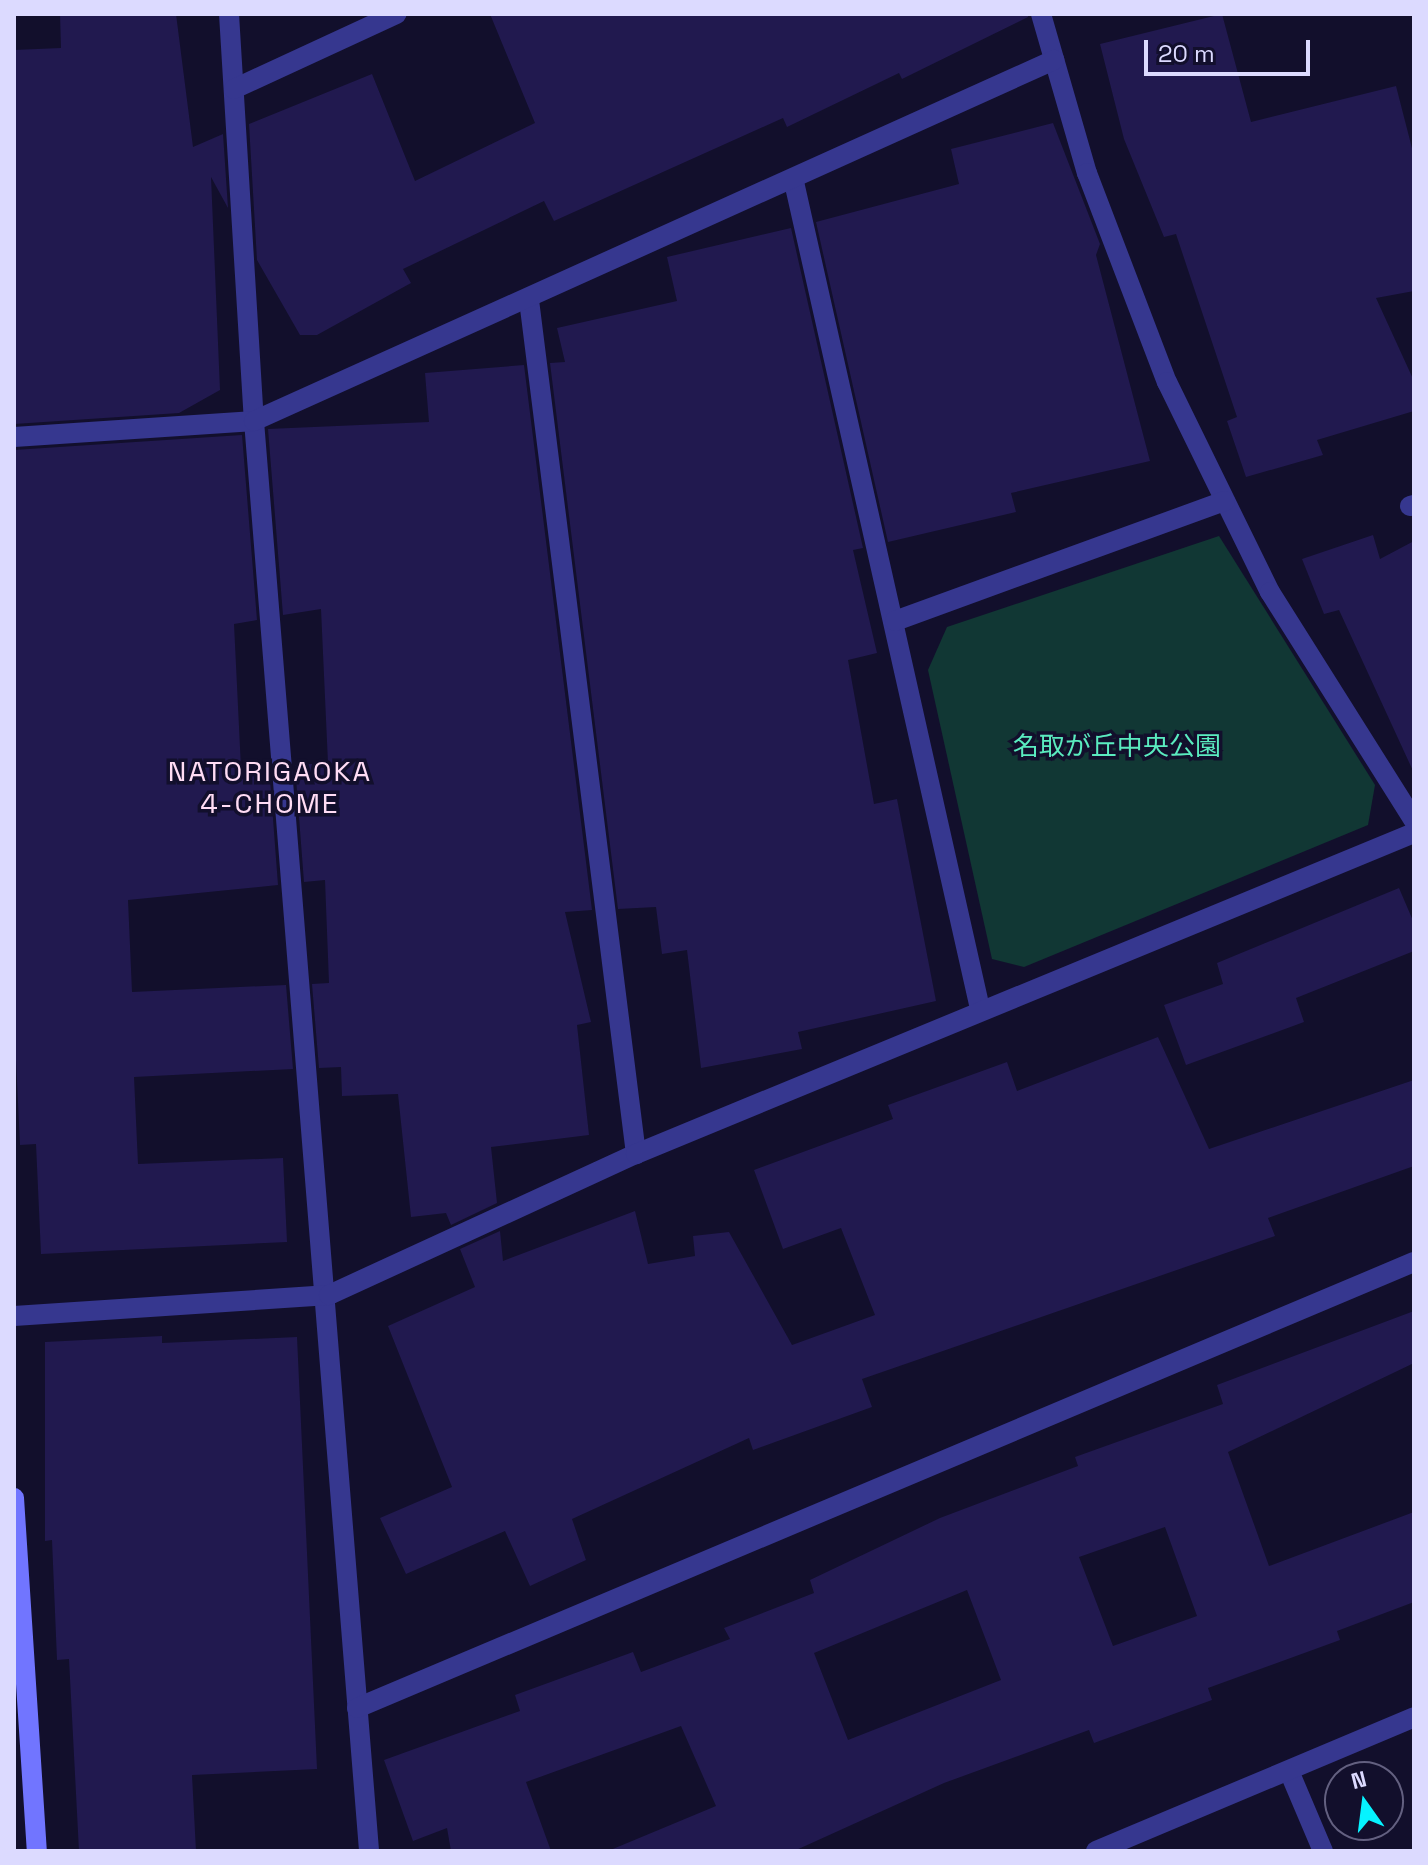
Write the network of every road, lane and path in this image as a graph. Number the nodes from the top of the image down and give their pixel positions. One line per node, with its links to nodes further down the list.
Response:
1 (229, 14): 5 (street)
2 (396, 14): 5 (street)
3 (1041, 14): 4 (street)
4 (1054, 60): 6 (street); 10 (street)
5 (234, 89): 8 (street)
6 (794, 182): 7 (street); 11 (street)
7 (529, 300): 8 (street); 15 (street)
8 (254, 421): 9 (street); 17 (street)
9 (14, 437)
10 (1225, 501): 11 (street); 12 (street)
11 (895, 621): 14 (street)
12 (1414, 821)
13 (1414, 833): 14 (street)
14 (980, 1009): 15 (street)
15 (636, 1154): 17 (street)
16 (1414, 1262): 20 (street)
17 (329, 1295): 18 (street); 20 (street)
18 (14, 1316)
19 (14, 1498): 23 (street)
20 (357, 1708): 24 (street)
21 (1414, 1717): 22 (street)
22 (1289, 1771): 25 (street); 26 (street)
23 (37, 1851)
24 (369, 1851)
25 (1096, 1851)
26 (1323, 1851)

